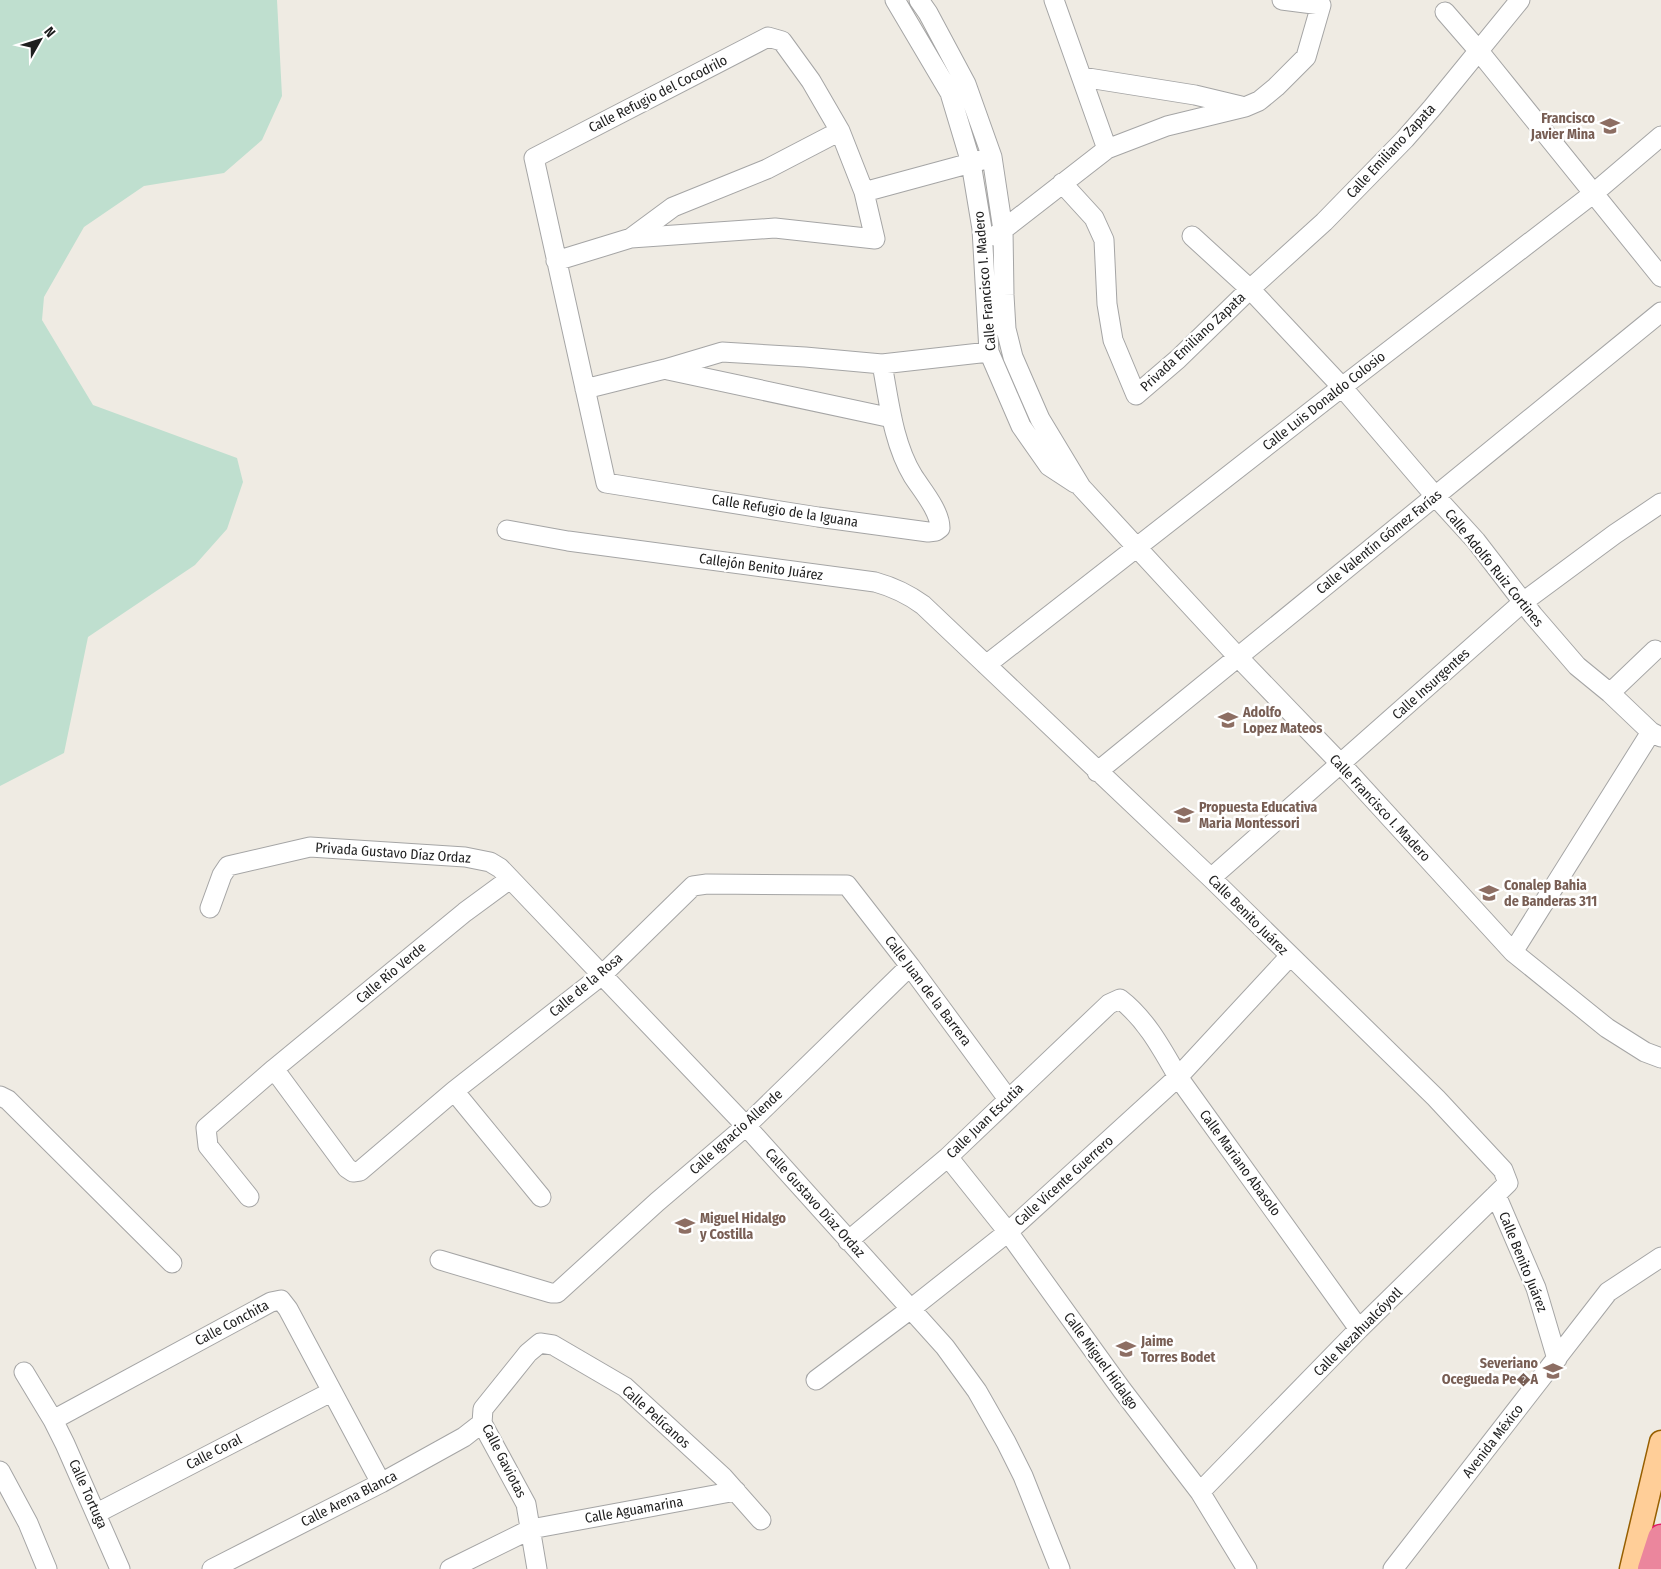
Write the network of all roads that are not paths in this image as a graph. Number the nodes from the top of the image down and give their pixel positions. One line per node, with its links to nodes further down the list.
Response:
1 (895, 0): 14 (street, Calle Francisco I. Madero)
2 (919, 0): 13 (street, Calle Francisco I. Madero)
3 (1054, 0): 8 (street)
4 (1282, 0): 9 (street)
5 (1520, 0): 7 (street, Calle Emiliano Zapata)
6 (1445, 12): 7 (street)
7 (1478, 50): 17 (street); 24 (street, Calle Emiliano Zapata)
8 (1082, 77): 9 (street); 12 (street)
9 (1245, 107): 12 (street)
10 (840, 131): 16 (street, Calle Refugio del Cocodrilo); 20 (street, Calle Refugio del Cocodrilo); 22 (street, Calle Refugio del Cocodrilo)
11 (1661, 136): 17 (street, Calle Luis Donaldo Colosio)
12 (1107, 149): 15 (street)
13 (992, 157): 14 (street); 18 (street, Calle Francisco I. Madero)
14 (971, 163): 16 (street); 21 (street, Calle Francisco I. Madero)
15 (1062, 183): 18 (street); 24 (street, Privada Emiliano Zapata)
16 (864, 192): 20 (street, Calle Refugio del Cocodrilo)
17 (1594, 193): 23 (street); 30 (street, Calle Luis Donaldo Colosio)
18 (1003, 230): 21 (street); 33 (street, Calle Francisco I. Madero)
19 (1192, 236): 24 (street, Calle Adolfo Ruiz Cortines)
20 (631, 238): 22 (street, Calle Refugio del Cocodrilo)
21 (982, 245): 27 (street, Calle Francisco I. Madero)
22 (556, 261): 26 (street, Calle Refugio del Cocodrilo)
23 (1661, 277)
24 (1250, 289): 30 (street, Calle Adolfo Ruiz Cortines)
25 (1661, 312): 34 (street, Calle Valentín Gómez Farías)
26 (572, 331): 31 (street, Calle Refugio de la Iguana)
27 (989, 352): 28 (street); 33 (street, Calle Francisco I. Madero)
28 (882, 364): 29 (street); 32 (street, Calle Refugio de la Iguana)
29 (665, 369): 31 (street); 32 (street)
30 (1342, 387): 34 (street, Calle Adolfo Ruiz Cortines); 37 (street, Calle Luis Donaldo Colosio)
31 (584, 389): 32 (street, Calle Refugio de la Iguana)
32 (892, 418)
33 (1081, 487): 37 (street, Calle Francisco I. Madero)
34 (1436, 497): 38 (street, Calle Adolfo Ruiz Cortines); 40 (street, Calle Valentín Gómez Farías)
35 (1661, 502): 38 (street, Calle Insurgentes)
36 (507, 530): 41 (street, Callejón Benito Juárez)
37 (1136, 548): 40 (street, Calle Francisco I. Madero); 41 (street, Calle Luis Donaldo Colosio)
38 (1524, 602): 42 (street, Calle Adolfo Ruiz Cortines); 44 (street, Calle Insurgentes)
39 (1655, 650): 42 (street)
40 (1237, 656): 44 (street, Calle Francisco I. Madero); 45 (street, Calle Valentín Gómez Farías)
41 (986, 665): 45 (street, Calle Benito Juárez)
42 (1610, 693): 43 (street, Calle Adolfo Ruiz Cortines)
43 (1656, 734): 50 (street)
44 (1341, 764): 47 (street, Calle Insurgentes); 50 (street, Calle Francisco I. Madero)
45 (1097, 772): 47 (street, Calle Benito Juárez)
46 (510, 878): 49 (street, Privada Gustavo Díaz Ordaz); 53 (street, Calle Gustavo Díaz Ordaz); 56 (street, Calle Río Verde)
47 (1211, 878): 51 (street, Calle Benito Juárez)
48 (847, 885): 52 (street, Calle Juan de la Barrera); 53 (street, Calle de la Rosa)
49 (210, 908)
50 (1513, 952): 55 (street, Calle Francisco I. Madero)
51 (1290, 956): 57 (street, Calle Vicente Guerrero); 63 (street, Calle Benito Juárez)
52 (910, 966): 60 (street, Calle Juan de la Barrera); 61 (street, Calle Ignacio Allende)
53 (602, 975): 58 (street, Calle de la Rosa); 61 (street, Calle Gustavo Díaz Ordaz)
54 (1120, 999): 57 (street, Calle Mariano Abasolo); 60 (street, Calle Juan Escutia)
55 (1661, 1058)
56 (274, 1070): 58 (street, Calle de la Rosa); 65 (street, Calle Río Verde)
57 (1178, 1077): 67 (street, Calle Vicente Guerrero); 73 (street, Calle Mariano Abasolo)
58 (454, 1091): 66 (street)
59 (0, 1096): 71 (street)
60 (1008, 1099): 62 (street, Calle Juan Escutia)
61 (746, 1126): 68 (street, Calle Gustavo Díaz Ordaz); 70 (street, Calle Ignacio Allende)
62 (948, 1157): 67 (street, Calle Miguel Hidalgo); 68 (street, Calle Juan Escutia)
63 (1503, 1170): 64 (street, Calle Nezahualcóyotl)
64 (1496, 1195): 73 (street, Calle Nezahualcóyotl); 75 (street, Calle Benito Juárez)
65 (249, 1197)
66 (541, 1197)
67 (1008, 1232): 72 (street, Calle Vicente Guerrero); 85 (street, Calle Miguel Hidalgo)
68 (848, 1241): 72 (street, Calle Gustavo Díaz Ordaz)
69 (1661, 1256): 75 (street, Avenida México)
70 (440, 1260)
71 (172, 1263)
72 (912, 1308): 77 (street, Calle Vicente Guerrero); 96 (street, Calle Gustavo Díaz Ordaz)
73 (1359, 1329): 85 (street, Calle Nezahualcóyotl)
74 (540, 1343): 80 (street, Calle Gaviotas); 84 (street, Calle Pelícanos)
75 (1557, 1359): 98 (street, Avenida México)
76 (24, 1372): 79 (street, Calle Tortuga)
77 (816, 1380)
78 (331, 1392): 79 (street, Calle Conchita); 83 (street, Calle Conchita); 87 (street, Calle Coral)
79 (53, 1420): 87 (street, Calle Tortuga)
80 (482, 1423): 83 (street, Calle Arena Blanca); 89 (street, Calle Gaviotas)
81 (1661, 1442): 99 (main road)
82 (0, 1471): 86 (street)
83 (380, 1483): 93 (street, Calle Arena Blanca)
84 (736, 1491): 88 (street, Calle Pelícanos); 89 (street, Calle Aguamarina)
85 (1200, 1492): 97 (street, Calle Miguel Hidalgo)
86 (8, 1500): 91 (street)
87 (97, 1513): 92 (street, Calle Tortuga)
88 (761, 1520)
89 (531, 1528): 94 (street, Calle Aguamarina); 95 (street, Calle Gaviotas)
90 (1661, 1538): 100 (highway)
91 (47, 1569)
92 (120, 1569)
93 (212, 1569)
94 (450, 1569)
95 (537, 1569)
96 (1060, 1569)
97 (1247, 1569)
98 (1393, 1569)
99 (1631, 1569)
100 (1651, 1569)

